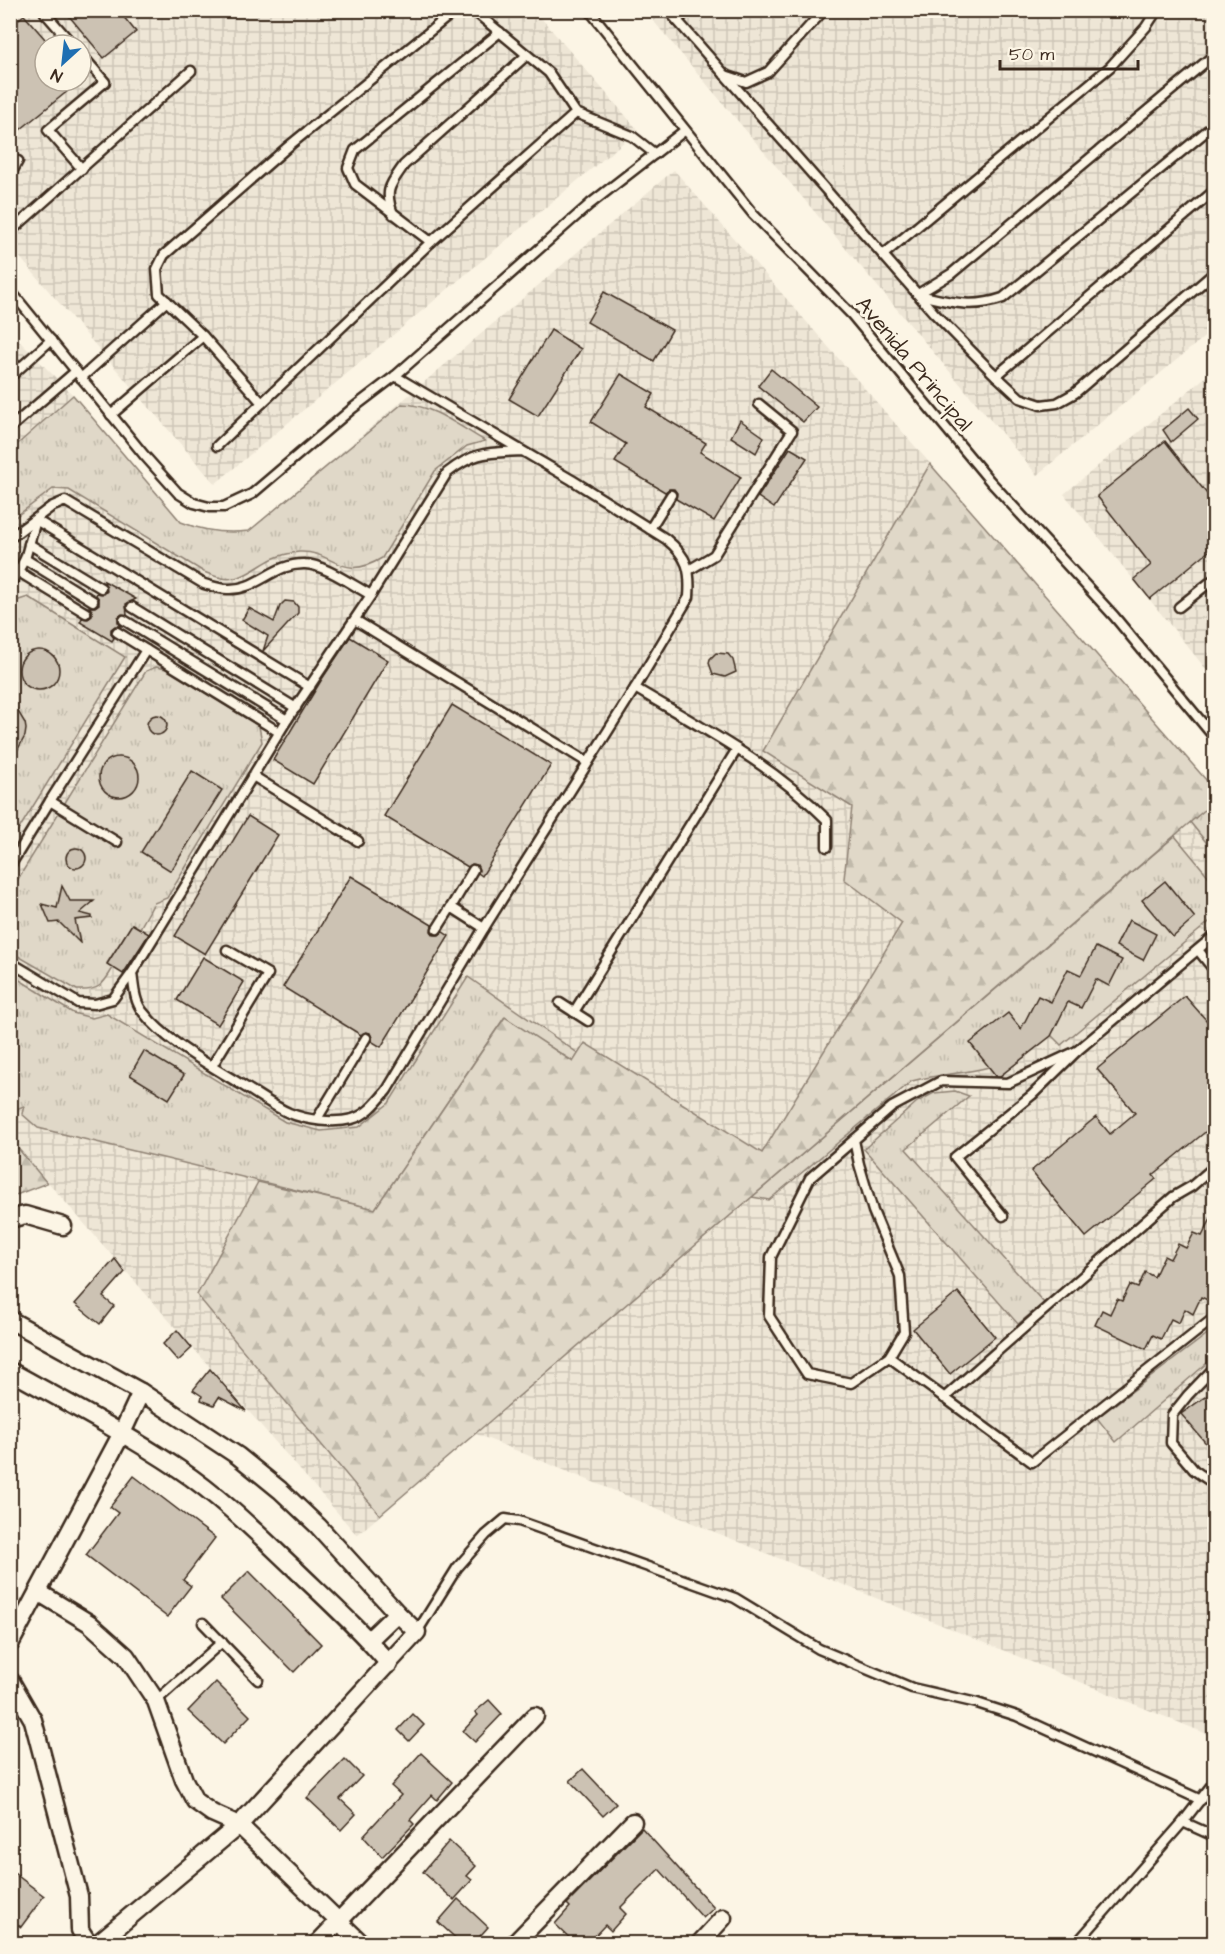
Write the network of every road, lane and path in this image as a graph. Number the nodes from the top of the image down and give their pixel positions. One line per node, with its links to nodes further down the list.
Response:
1 (456, 10): 34 (lane)
2 (473, 10): 10 (lane)
3 (589, 10): 21 (lane, Avenida Principal)
4 (668, 10): 9 (lane)
5 (689, 10): 9 (lane)
6 (824, 10): 16 (lane)
7 (1157, 10): 30 (lane)
8 (45, 13): 11 (lane)
9 (677, 20): 16 (lane)
10 (500, 32): 12 (lane); 27 (lane)
11 (62, 33)
12 (527, 55): 19 (lane); 27 (lane)
13 (1215, 55): 33 (lane)
14 (93, 68): 17 (lane)
15 (191, 71): 24 (lane)
16 (725, 75): 30 (lane)
17 (93, 92)
18 (92, 93): 24 (lane)
19 (576, 113): 22 (lane); 29 (lane)
20 (1215, 125): 33 (lane)
21 (684, 131): 22 (lane); 72 (lane, Avenida Principal)
22 (655, 154): 38 (lane)
23 (18, 161): 25 (lane)
24 (82, 169): 28 (lane)
25 (10, 176)
26 (1215, 191): 39 (lane)
27 (393, 214): 29 (lane)
28 (10, 232)
29 (431, 242): 41 (lane)
30 (883, 255): 33 (lane)
31 (1215, 273): 39 (lane)
32 (10, 290): 36 (lane)
33 (918, 294): 39 (lane)
34 (166, 301): 35 (lane); 37 (lane)
35 (203, 336): 41 (lane); 43 (lane)
36 (51, 340): 37 (lane); 40 (lane)
37 (79, 374): 43 (lane); 44 (lane)
38 (395, 376): 43 (lane); 46 (lane)
39 (996, 376)
40 (10, 377)
41 (262, 403): 45 (lane)
42 (759, 404): 53 (lane)
43 (111, 415)
44 (10, 429)
45 (217, 446)
46 (522, 451): 49 (lane); 58 (lane)
47 (671, 495): 49 (lane)
48 (36, 520): 50 (lane); 51 (lane); 58 (lane); 67 (lane)
49 (650, 530): 53 (lane)
50 (10, 538)
51 (29, 544): 52 (lane); 57 (lane)
52 (25, 559): 54 (lane); 59 (lane)
53 (688, 570): 68 (lane)
54 (19, 572): 56 (lane); 62 (lane)
55 (1215, 579): 61 (lane)
56 (10, 585)
57 (100, 588)
58 (371, 595): 64 (lane)
59 (93, 601)
60 (132, 607): 69 (lane)
61 (1179, 607)
62 (86, 613)
63 (124, 620): 70 (lane)
64 (355, 620): 67 (lane); 74 (lane)
65 (117, 632): 66 (lane)
66 (146, 650): 71 (lane); 76 (lane)
67 (310, 687): 69 (lane)
68 (635, 688): 73 (lane); 74 (lane)
69 (296, 708): 70 (lane)
70 (287, 720): 71 (lane)
71 (279, 732): 75 (lane)
72 (1215, 737)
73 (737, 749): 79 (lane); 92 (lane)
74 (586, 762): 83 (lane)
75 (253, 776): 78 (lane); 90 (lane)
76 (50, 801): 77 (lane); 80 (lane)
77 (117, 842)
78 (358, 842)
79 (827, 847)
80 (10, 866)
81 (472, 870): 82 (lane)
82 (451, 907): 83 (lane); 84 (lane)
83 (484, 928): 97 (lane)
84 (437, 929)
85 (1215, 936): 87 (lane)
86 (227, 950): 96 (lane)
87 (1198, 950): 89 (lane); 95 (lane)
88 (10, 962): 90 (lane)
89 (1215, 970)
90 (132, 973): 96 (lane)
91 (560, 1003): 92 (lane)
92 (574, 1012): 93 (lane)
93 (588, 1021)
94 (366, 1038): 97 (lane)
95 (1077, 1051): 98 (lane); 100 (lane)
96 (212, 1066): 97 (lane)
97 (317, 1119)
98 (854, 1140): 105 (lane); 105 (lane)
99 (1215, 1167): 109 (lane)
100 (1003, 1216)
101 (10, 1220): 102 (street)
102 (63, 1226)
103 (1215, 1318): 109 (lane)
104 (10, 1320): 108 (street)
105 (889, 1357): 109 (lane)
106 (1215, 1368): 111 (lane)
107 (10, 1371): 110 (street)
108 (141, 1392): 110 (street); 113 (street)
109 (944, 1398)
110 (122, 1433): 112 (street); 116 (street)
111 (1215, 1484)
112 (38, 1592): 118 (street); 122 (street)
113 (397, 1614): 115 (street); 116 (street)
114 (204, 1623): 117 (lane)
115 (417, 1632): 119 (street); 125 (lane)
116 (369, 1640): 119 (street)
117 (222, 1642): 121 (lane); 122 (lane)
118 (10, 1644)
119 (389, 1664): 128 (street)
120 (10, 1680): 132 (street)
121 (258, 1680)
122 (156, 1701): 128 (street)
123 (535, 1716): 131 (street)
124 (1215, 1782): 125 (lane)
125 (1201, 1800): 127 (lane)
126 (633, 1822): 136 (street)
127 (1183, 1822): 129 (lane); 138 (lane)
128 (239, 1826): 131 (street); 133 (street)
129 (1215, 1836)
130 (723, 1918): 137 (street)
131 (339, 1921): 134 (street); 135 (street)
132 (89, 1944)
133 (97, 1944)
134 (317, 1944)
135 (362, 1944)
136 (514, 1944)
137 (699, 1944)
138 (1076, 1944)

